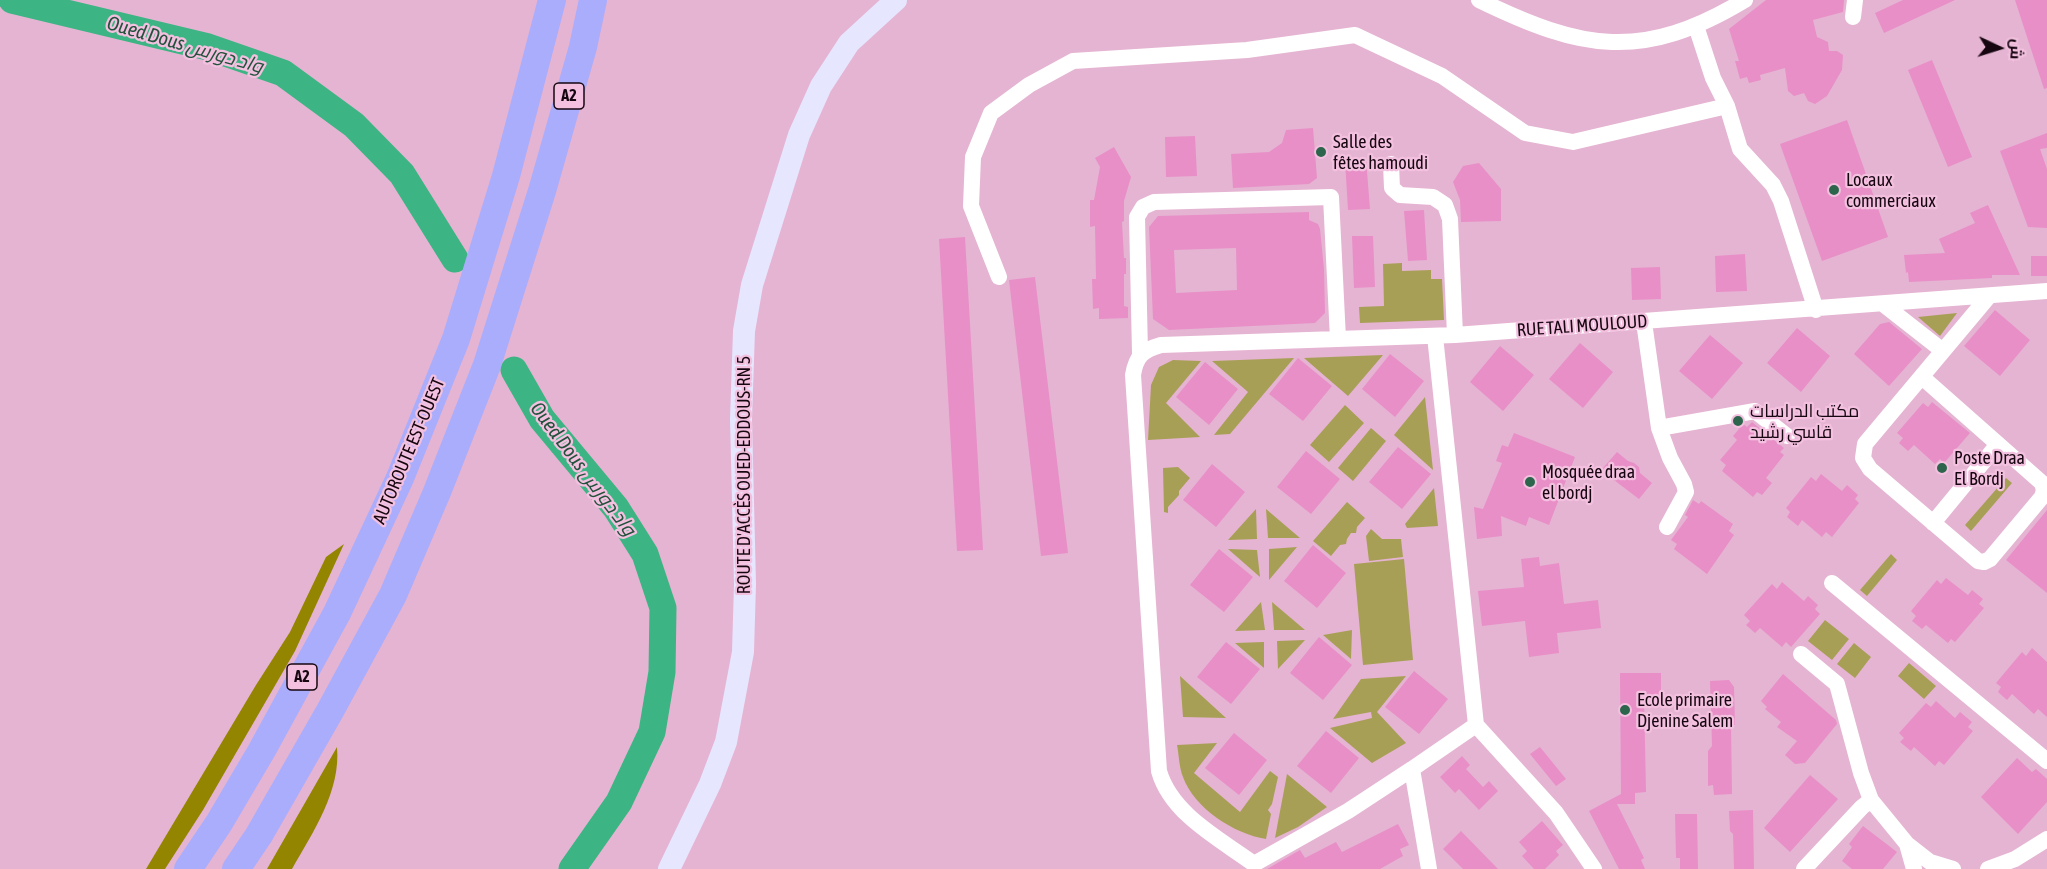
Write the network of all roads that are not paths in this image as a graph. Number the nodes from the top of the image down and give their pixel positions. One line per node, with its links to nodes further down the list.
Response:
1 (552, 0): 38 (highway, AUTOROUTE EST-OUEST / A2)
2 (593, 0): 39 (highway, A2)
3 (896, 0): 40 (main road, ROUTE D'ACCÈS OUED-EDDOUS-RN 5)
4 (1479, 0): 8 (street)
5 (1745, 0): 8 (street)
6 (1855, 0): 7 (street)
7 (1853, 17)
8 (1696, 26): 9 (street)
9 (1727, 106): 11 (street); 15 (street)
10 (1391, 164): 17 (street)
11 (999, 277)
12 (2047, 291): 13 (street, RUE TALI MOULOUD)
13 (1989, 296): 14 (street, RUE TALI MOULOUD); 20 (street)
14 (1883, 304): 15 (street, RUE TALI MOULOUD); 20 (street)
15 (1816, 310): 16 (street, RUE TALI MOULOUD)
16 (1644, 322): 17 (street, RUE TALI MOULOUD); 23 (street)
17 (1455, 335): 18 (street, RUE TALI MOULOUD)
18 (1435, 336): 19 (street, RUE TALI MOULOUD); 30 (street)
19 (1338, 339): 21 (street, RUE TALI MOULOUD); 21 (street)
20 (1943, 351): 22 (street)
21 (1140, 353): 36 (street)
22 (1922, 377): 25 (street); 26 (street)
23 (1659, 428): 24 (street); 27 (street)
24 (1787, 435)
25 (1998, 444): 26 (street); 26 (street)
26 (1933, 523)
27 (1667, 527)
28 (1832, 584): 31 (street)
29 (1800, 654): 33 (street)
30 (1476, 725): 32 (street); 37 (street)
31 (2047, 761)
32 (1412, 769): 36 (street); 41 (street)
33 (1871, 800): 35 (street); 42 (street)
34 (2047, 839): 45 (street)
35 (1907, 844): 43 (street); 44 (street)
36 (1255, 866)
37 (1589, 867)
38 (188, 869)
39 (236, 869)
40 (669, 869)
41 (1429, 869)
42 (1804, 869)
43 (1914, 869)
44 (1953, 869)
45 (1988, 869)

